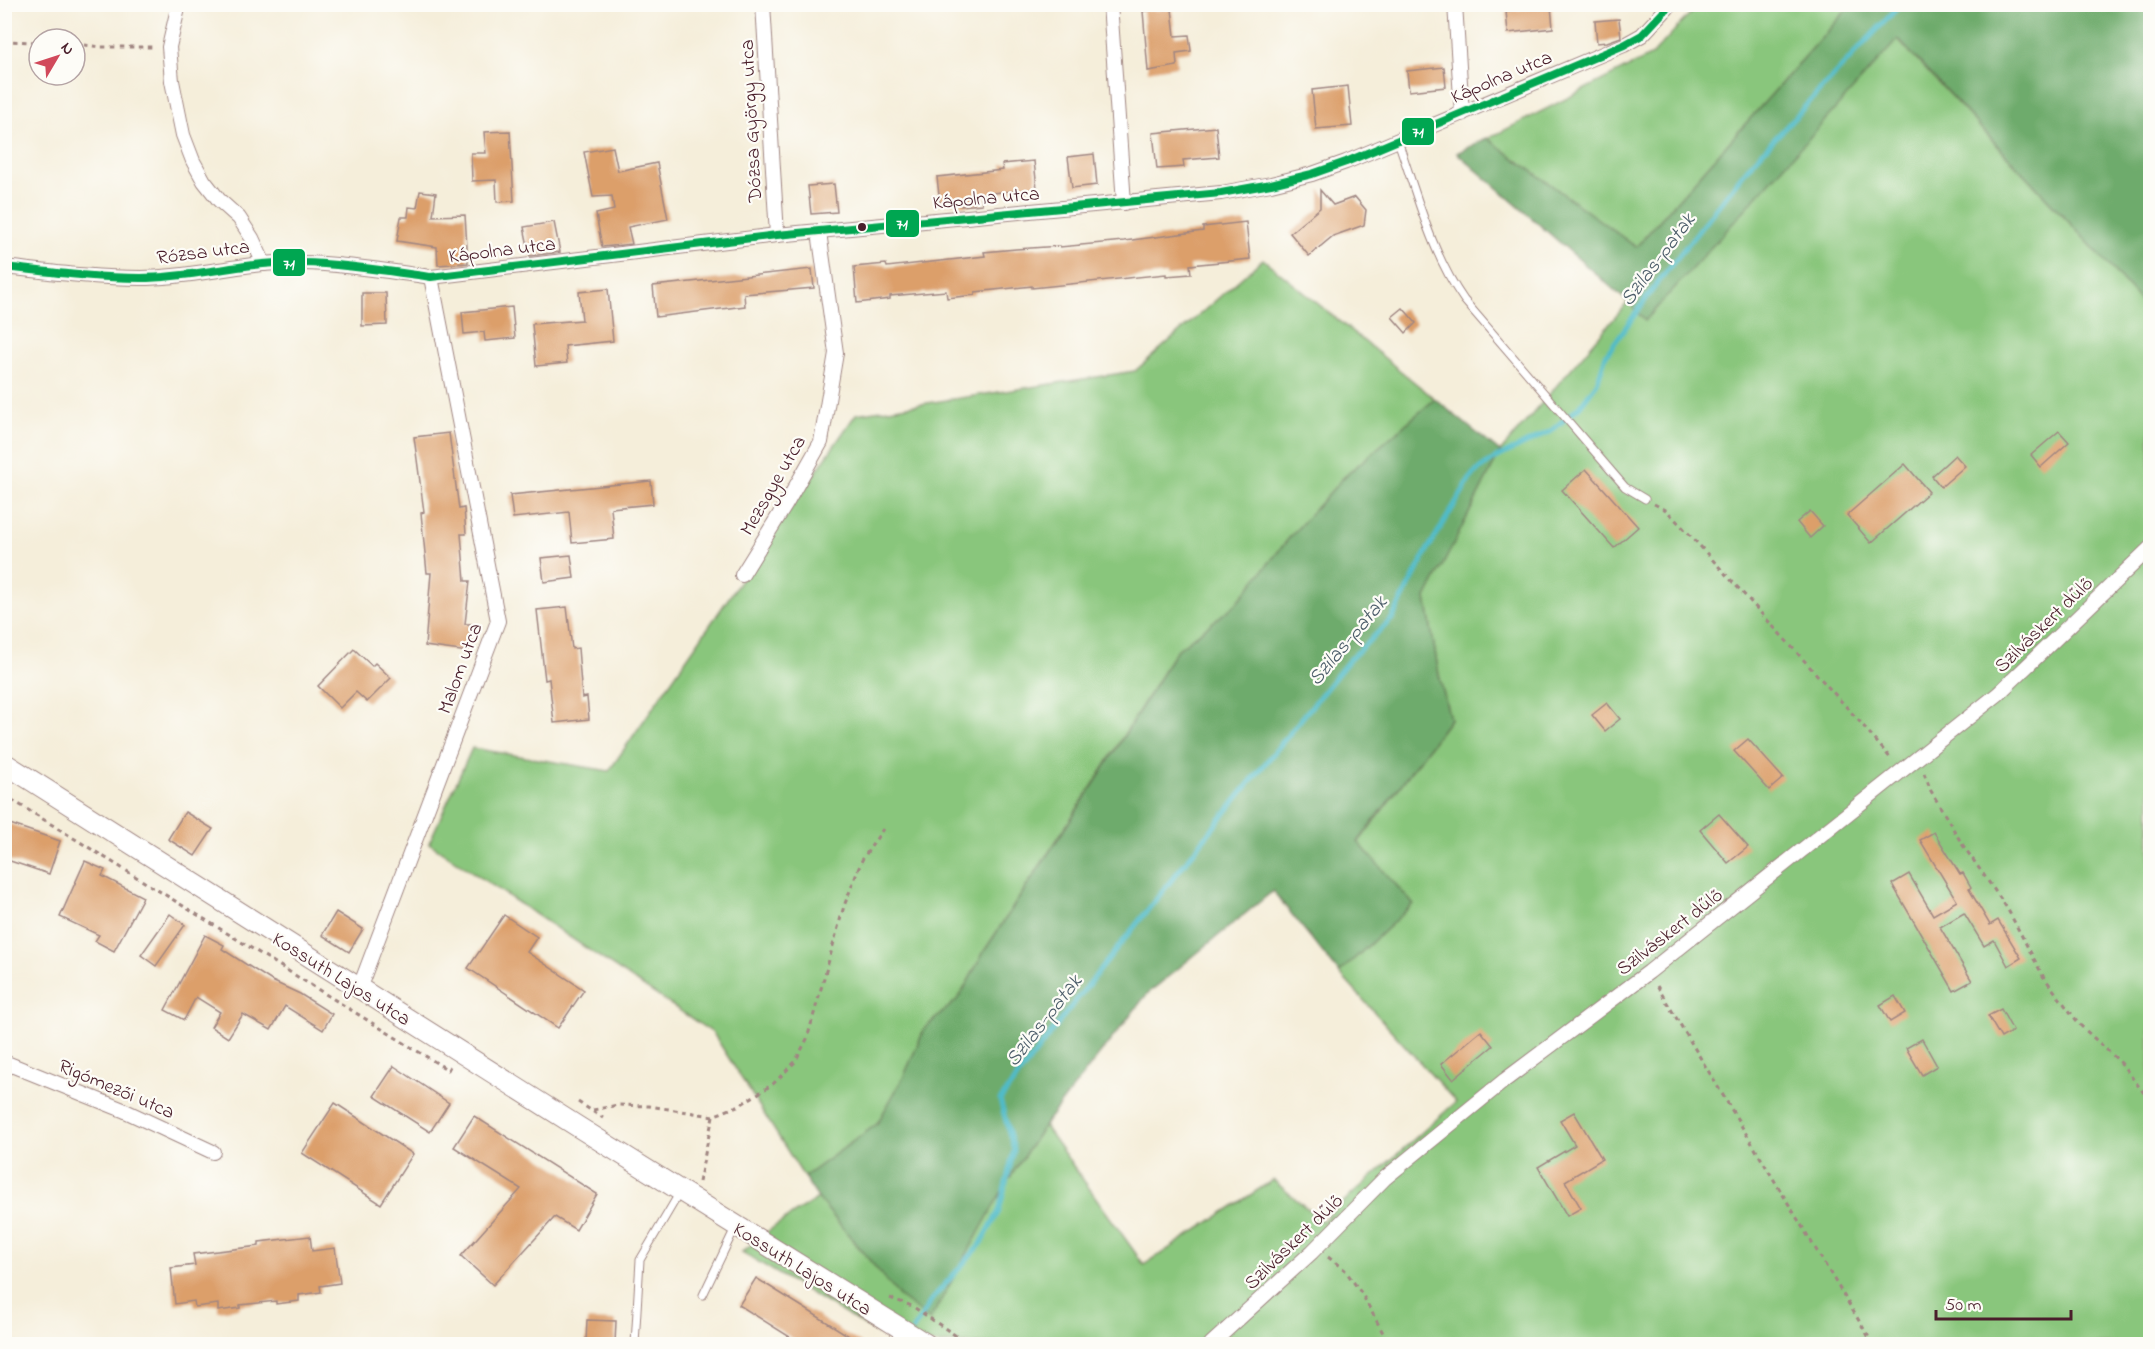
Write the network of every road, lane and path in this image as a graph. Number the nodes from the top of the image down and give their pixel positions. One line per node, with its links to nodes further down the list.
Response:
1 (178, 4): 9 (street, Rózsa utca)
2 (763, 4): 14 (street, Dózsa György utca)
3 (1110, 4): 12 (street)
4 (1455, 4): 10 (street)
5 (1671, 4): 10 (street, Kápolna utca)
6 (4, 41): 7 (path)
7 (27, 42)
8 (87, 45): 9 (path)
9 (169, 47): 15 (street, Rózsa utca)
10 (1462, 114): 11 (street, Kápolna utca)
11 (1398, 141): 12 (street, Kápolna utca); 18 (lane)
12 (1124, 203): 13 (street, Kápolna utca)
13 (819, 232): 14 (street, Kápolna utca); 20 (street, Mezsgye utca)
14 (777, 235): 17 (street, Kápolna utca)
15 (264, 264): 16 (street, Rózsa utca); 17 (street, Kápolna utca)
16 (4, 267)
17 (431, 277): 27 (street, Malom utca)
18 (1645, 499): 23 (path)
19 (2151, 548): 21 (street, Szilváskert dűlő)
20 (742, 575)
21 (1924, 753): 23 (street, Szilváskert dűlő); 30 (path)
22 (4, 762): 27 (main road, Kossuth Lajos utca)
23 (1902, 771): 26 (street, Szilváskert dűlő)
24 (4, 795): 29 (path)
25 (883, 829): 31 (path)
26 (1648, 972): 36 (street, Szilváskert dűlő); 44 (path)
27 (360, 988): 32 (main road, Kossuth Lajos utca)
28 (4, 1062): 33 (street, Rigómezői utca)
29 (448, 1070)
30 (2151, 1101)
31 (713, 1116): 32 (path); 34 (path)
32 (580, 1128): 34 (main road, Kossuth Lajos utca)
33 (213, 1152)
34 (685, 1195): 35 (main road, Kossuth Lajos utca); 40 (lane)
35 (736, 1226): 37 (lane); 39 (main road, Kossuth Lajos utca)
36 (1312, 1252): 42 (street, Szilváskert dűlő); 43 (path)
37 (703, 1295)
38 (912, 1306): 41 (path)
39 (924, 1343)
40 (635, 1344)
41 (968, 1344)
42 (1211, 1344)
43 (1389, 1344)
44 (1873, 1344)

